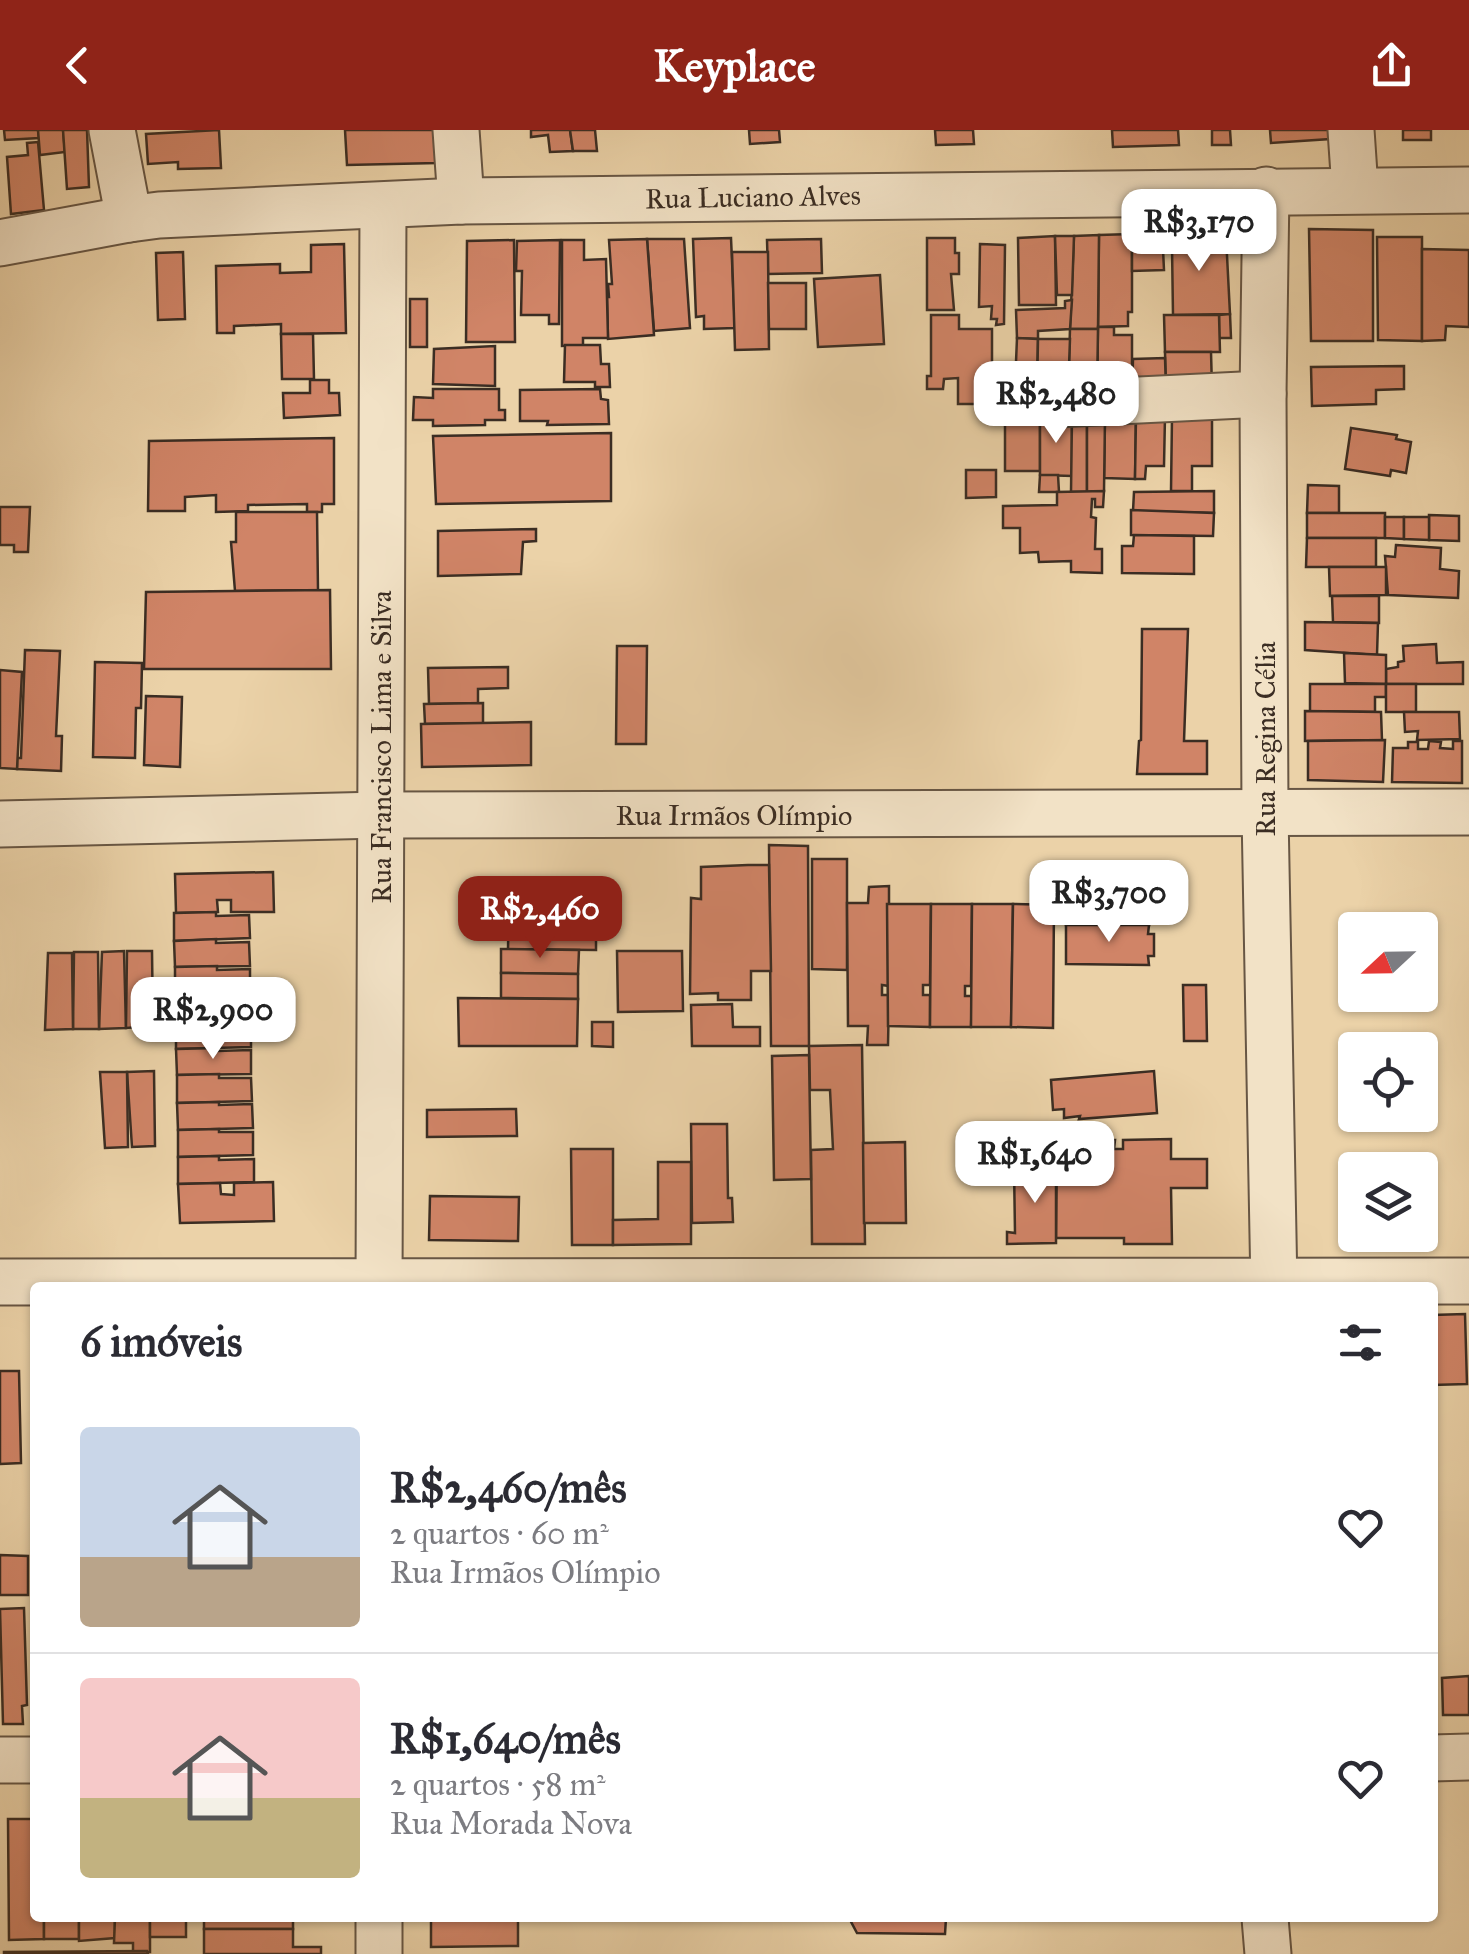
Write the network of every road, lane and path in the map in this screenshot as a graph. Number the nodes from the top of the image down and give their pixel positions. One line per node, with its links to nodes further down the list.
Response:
1 (112, 130): 9 (street)
2 (456, 130): 7 (street)
3 (1350, 130): 4 (street)
4 (1356, 189): 5 (street, Rua Luciano Alves); 6 (street, Rua Luciano Alves)
5 (1266, 190): 7 (street, Rua Luciano Alves); 11 (street, Rua Regina Célia)
6 (1469, 190)
7 (461, 201): 8 (street, Rua Luciano Alves)
8 (383, 207): 9 (street, Rua Luciano Alves); 15 (street, Rua Francisco Lima e Silva)
9 (129, 219): 10 (street, Rua Luciano Alves)
10 (0, 243)
11 (1263, 394): 12 (street); 14 (street, Rua Regina Célia)
12 (1058, 404)
13 (1469, 812): 14 (street, Rua Irmãos Olímpio)
14 (1265, 813): 15 (street, Rua Irmãos Olímpio); 21 (street, Rua Regina Célia)
15 (380, 815): 16 (street, Rua Irmãos Olímpio); 20 (street, Rua Francisco Lima e Silva)
16 (0, 824)
17 (1469, 1281): 22 (street)
18 (0, 1282): 19 (street)
19 (30, 1282)
20 (379, 1282)
21 (1274, 1282)
22 (1420, 1282)
23 (1469, 1757): 24 (street)
24 (1438, 1758)
25 (0, 1760): 26 (street)
26 (30, 1760)
27 (378, 1922): 29 (street)
28 (1266, 1922): 30 (street)
29 (378, 1954)
30 (1268, 1954)

